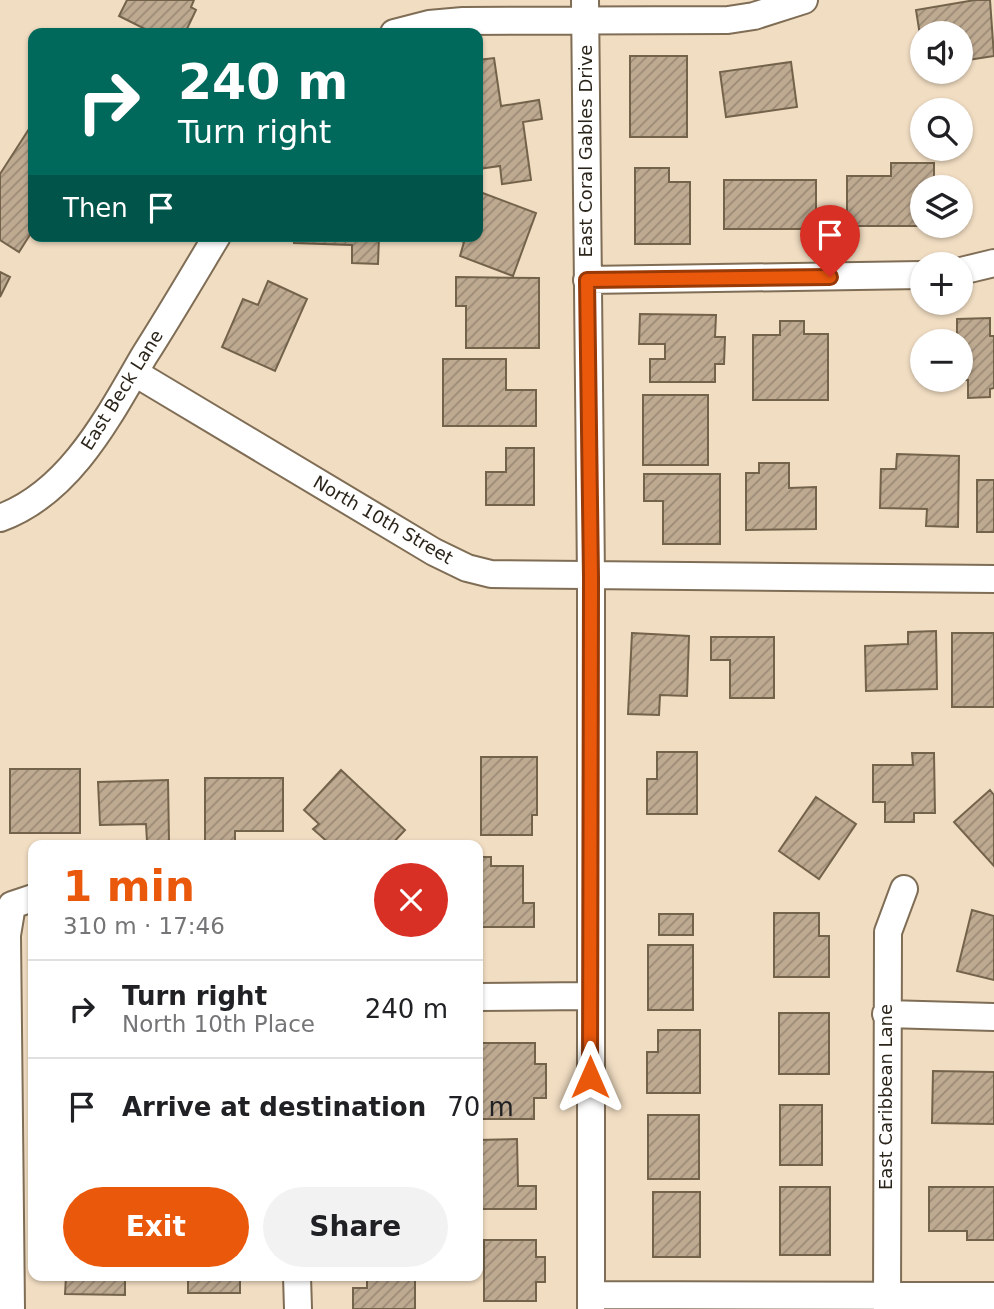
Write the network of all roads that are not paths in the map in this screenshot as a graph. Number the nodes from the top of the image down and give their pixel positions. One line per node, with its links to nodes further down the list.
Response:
1 (804, 0): 2 (street)
2 (585, 11): 3 (street); 8 (street, East Coral Gables Drive)
3 (413, 28)
4 (212, 242): 9 (street, East Beck Lane)
5 (994, 263): 6 (street)
6 (973, 268)
7 (910, 275): 8 (street)
8 (587, 280): 11 (street, East Coral Gables Drive)
9 (135, 373): 10 (street, East Beck Lane); 11 (street, North 10th Street)
10 (0, 518)
11 (591, 578): 12 (street, North 10th Street); 15 (street, East Coral Gables Drive)
12 (994, 579)
13 (904, 889): 17 (street, East Caribbean Lane)
14 (23, 902): 19 (street)
15 (590, 996): 16 (street); 22 (street, East Coral Gables Drive)
16 (483, 997)
17 (886, 1014): 18 (street); 23 (street, East Caribbean Lane)
18 (994, 1017)
19 (5, 1092): 24 (street)
20 (298, 1281): 25 (street)
21 (994, 1296): 23 (street)
22 (591, 1302): 23 (street)
23 (887, 1302)
24 (11, 1309)
25 (298, 1309)

